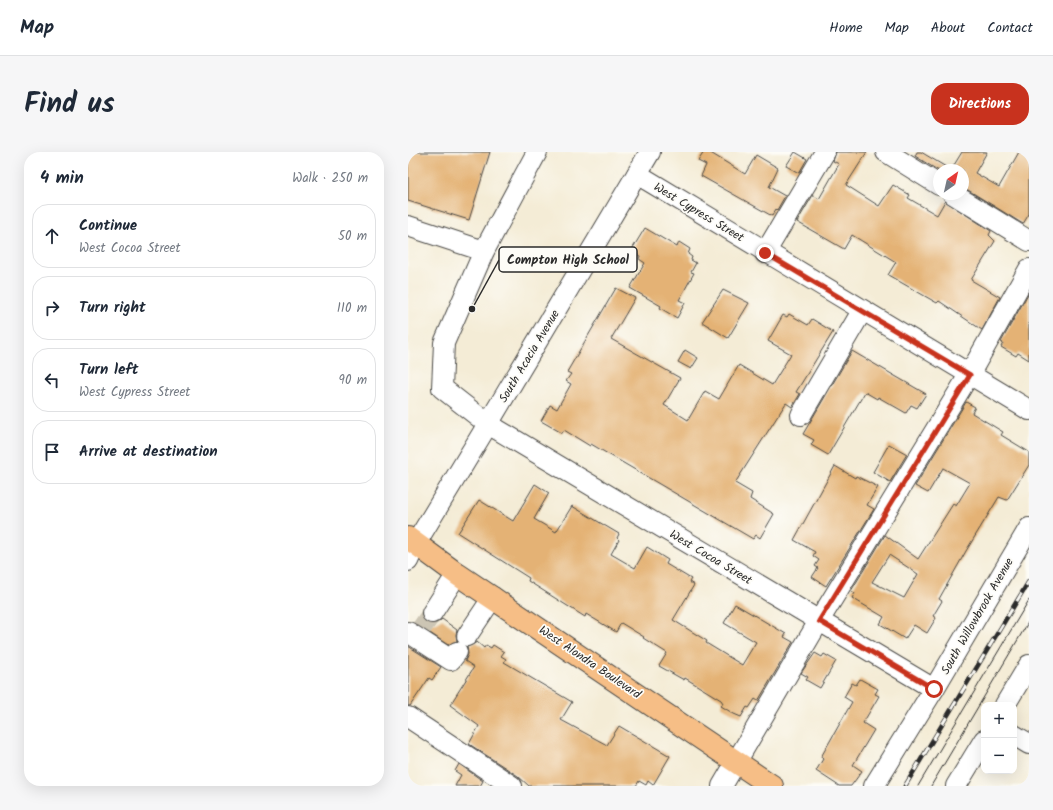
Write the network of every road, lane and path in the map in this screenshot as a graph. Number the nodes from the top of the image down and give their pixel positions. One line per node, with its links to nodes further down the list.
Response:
1 (537, 152): 10 (street)
2 (650, 152): 5 (street, South Acacia Avenue)
3 (825, 152): 11 (street)
4 (886, 152): 6 (street)
5 (637, 174): 11 (street, West Cypress Street); 17 (street, South Acacia Avenue)
6 (933, 181)
7 (963, 200): 9 (street)
8 (408, 226): 10 (street)
9 (1029, 241)
10 (484, 251): 17 (street, West Cocoa Street)
11 (765, 253): 13 (street, West Cypress Street)
12 (1029, 269): 14 (street)
13 (862, 311): 14 (street, West Cypress Street); 16 (street)
14 (970, 375): 15 (street, West Cypress Street); 22 (street)
15 (1029, 410)
16 (801, 415)
17 (488, 424): 19 (street, South Acacia Avenue); 22 (street, West Cocoa Street)
18 (1029, 528): 25 (street, South Willowbrook Avenue)
19 (411, 547): 20 (main road, West Alondra Boulevard)
20 (457, 574): 21 (main road, West Alondra Boulevard); 23 (street)
21 (493, 597): 23 (street); 31 (main road, West Alondra Boulevard)
22 (819, 621): 25 (street, West Cocoa Street); 31 (street)
23 (419, 628)
24 (1029, 665): 26 (street)
25 (934, 689): 35 (street, South Willowbrook Avenue)
26 (1007, 702)
27 (408, 717): 32 (street)
28 (1017, 737): 29 (street)
29 (1029, 744)
30 (981, 745): 36 (street)
31 (737, 762): 33 (street); 34 (main road, West Alondra Boulevard)
32 (512, 786)
33 (722, 786)
34 (772, 786)
35 (874, 786)
36 (956, 786)

